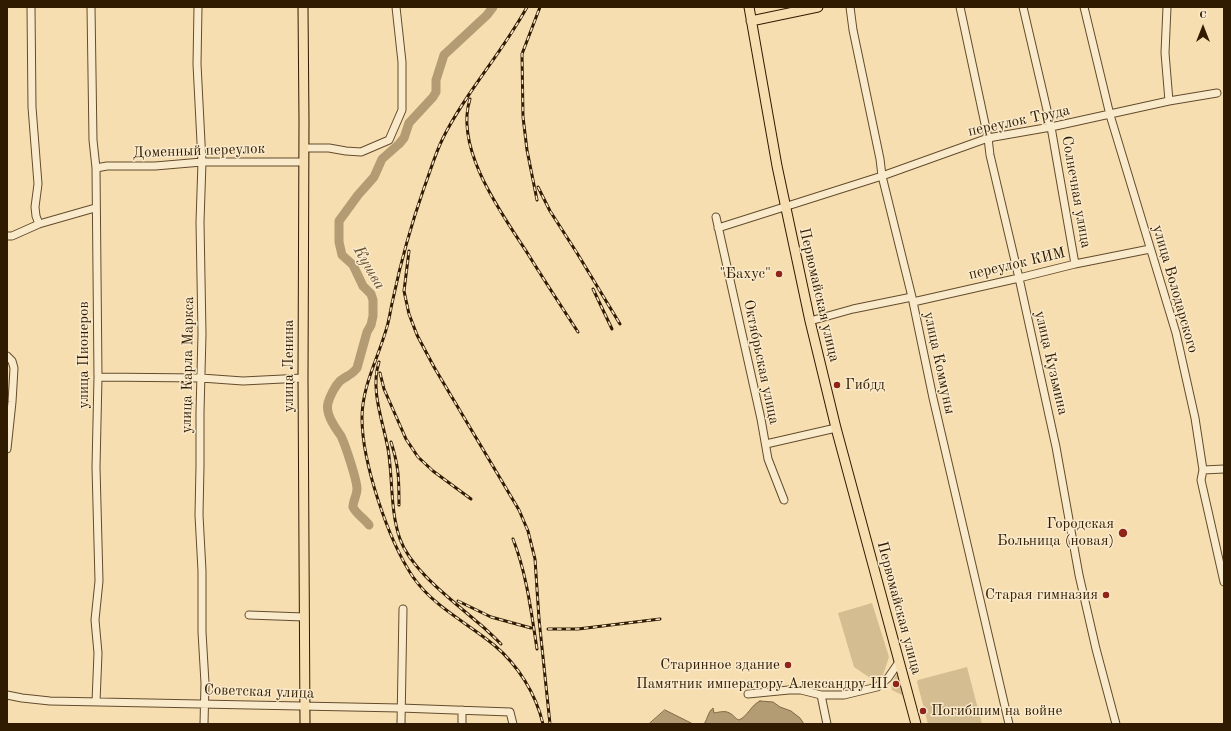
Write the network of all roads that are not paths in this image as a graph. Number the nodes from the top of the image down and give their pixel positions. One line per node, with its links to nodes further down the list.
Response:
1 (31, 7): 27 (street)
2 (91, 7): 22 (street, улица Пионеров)
3 (198, 7): 20 (street, улица Карла Маркса)
4 (303, 7): 19 (main road, улица Ленина)
5 (396, 7): 19 (street)
6 (748, 7): 13 (main road, Первомайская улица)
7 (818, 7): 13 (main road)
8 (850, 7): 23 (street, улица Коммуны)
9 (960, 7): 18 (street, улица Кузьмина)
10 (1023, 7): 17 (street, Солнечная улица)
11 (1084, 7): 16 (street, улица Володарского)
12 (1167, 7): 15 (street)
13 (751, 21): 24 (main road, Первомайская улица)
14 (1217, 93): 15 (street, переулок Труда)
15 (1169, 101): 16 (street, переулок Труда)
16 (1110, 115): 17 (street, переулок Труда); 30 (street, улица Володарского)
17 (1051, 127): 18 (street, переулок Труда); 31 (street, Солнечная улица)
18 (988, 138): 23 (street, переулок Труда); 32 (street, улица Кузьмина)
19 (304, 148): 21 (main road, улица Ленина)
20 (202, 162): 21 (street, Доменный переулок); 22 (street, Доменный переулок); 37 (street, улица Карла Маркса)
21 (304, 162): 38 (main road, улица Ленина)
22 (96, 168): 25 (street, улица Пионеров)
23 (882, 176): 24 (street, переулок Труда); 33 (street, улица Коммуны)
24 (785, 207): 28 (street, переулок Труда); 34 (main road, Первомайская улица)
25 (95, 208): 27 (street); 36 (street, улица Пионеров)
26 (716, 217): 28 (street, Октябрьская улица)
27 (39, 224): 29 (street)
28 (718, 228): 40 (street, Октябрьская улица)
29 (10, 236)
30 (1150, 249): 31 (street, переулок КИМ); 43 (street, улица Володарского)
31 (1075, 264): 32 (street, переулок КИМ)
32 (1020, 278): 33 (street, переулок КИМ); 66 (street, улица Кузьмина)
33 (912, 300): 34 (street, переулок КИМ); 65 (street, улица Коммуны)
34 (810, 321): 39 (main road, Первомайская улица)
35 (7, 356): 41 (street)
36 (98, 377): 37 (street); 53 (street, улица Пионеров)
37 (201, 378): 38 (street); 54 (street, улица Карла Маркса)
38 (303, 378): 48 (main road, улица Ленина)
39 (836, 428): 40 (street); 49 (main road, Первомайская улица)
40 (766, 444): 44 (street, Октябрьская улица)
41 (7, 449)
42 (1224, 469): 43 (street)
43 (1202, 470): 45 (street, улица Володарского)
44 (784, 500)
45 (1224, 582)
46 (402, 609): 56 (street)
47 (249, 615): 48 (street)
48 (304, 617): 55 (main road, улица Ленина)
49 (899, 662): 51 (street); 64 (main road, Первомайская улица)
50 (748, 694): 51 (street)
51 (821, 695): 63 (street)
52 (7, 696): 53 (street, Советская улица)
53 (96, 702): 54 (street, Советская улица)
54 (204, 704): 55 (street, Советская улица); 58 (street, улица Карла Маркса)
55 (306, 707): 56 (street, Советская улица); 59 (main road, улица Ленина)
56 (400, 708): 57 (street, Советская улица); 60 (street)
57 (462, 710): 61 (street); 62 (street, Советская улица)
58 (204, 724)
59 (305, 724)
60 (401, 724)
61 (462, 724)
62 (513, 724)
63 (827, 724)
64 (916, 724)
65 (1009, 724)
66 (1116, 724)

